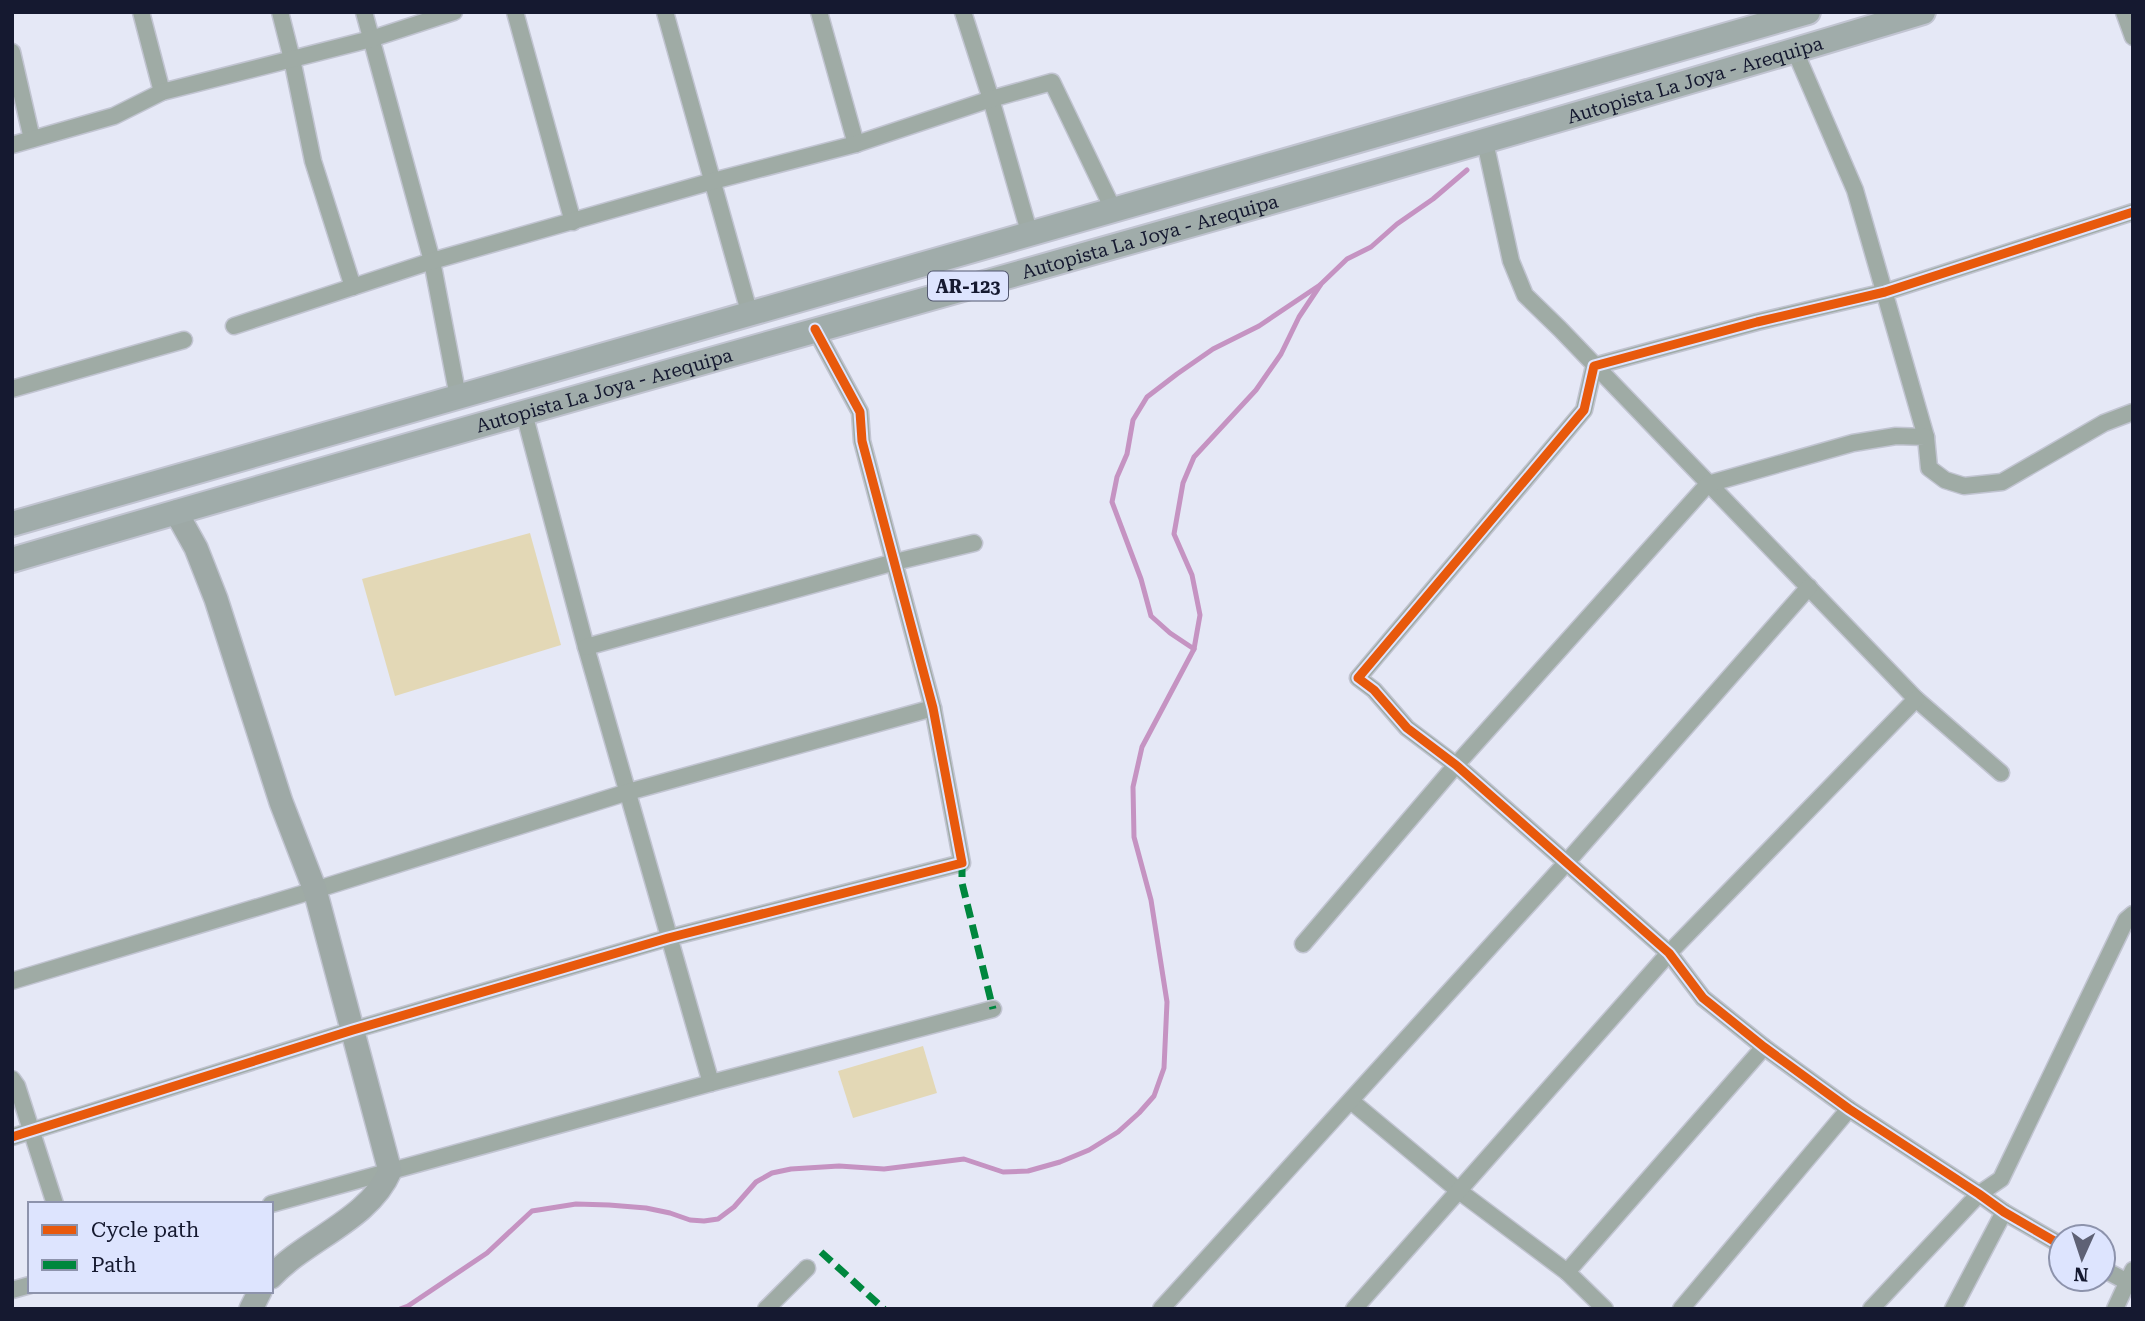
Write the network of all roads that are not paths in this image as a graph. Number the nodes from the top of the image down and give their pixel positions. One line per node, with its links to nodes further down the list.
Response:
1 (141, 12): 17 (street)
2 (280, 12): 16 (street)
3 (364, 12): 13 (street)
4 (454, 12): 13 (street)
5 (515, 12): 26 (street)
6 (665, 12): 23 (street)
7 (819, 12): 21 (street)
8 (964, 12): 18 (street)
9 (1808, 12): 24 (main road, Autopista La Joya - Arequipa / AR-123)
10 (1923, 12): 14 (main road, Autopista La Joya - Arequipa / AR-123)
11 (2124, 12): 12 (street)
12 (2133, 37)
13 (371, 39): 16 (street); 28 (street)
14 (1795, 51): 20 (main road, Autopista La Joya - Arequipa / AR-123); 30 (street)
15 (12, 52): 19 (street)
16 (292, 59): 17 (street); 29 (street)
17 (162, 92): 19 (street)
18 (991, 99): 21 (street); 24 (street); 27 (street)
19 (32, 139): 22 (street)
20 (1485, 142): 33 (main road, Autopista La Joya - Arequipa / AR-123); 35 (street)
21 (856, 144): 23 (street)
22 (12, 145)
23 (713, 181): 26 (street); 31 (street)
24 (1114, 211): 27 (main road, Autopista La Joya - Arequipa / AR-123)
25 (2133, 212): 30 (street)
26 (573, 222): 28 (street)
27 (1030, 235): 31 (main road, Autopista La Joya - Arequipa / AR-123)
28 (432, 261): 29 (street); 37 (street)
29 (353, 287): 32 (street)
30 (1885, 292): 35 (street); 40 (street)
31 (750, 315): 37 (main road, Autopista La Joya - Arequipa / AR-123)
32 (234, 326)
33 (815, 329): 39 (main road, Autopista La Joya - Arequipa / AR-123); 46 (street)
34 (184, 340): 36 (street)
35 (1594, 366): 41 (street); 51 (street)
36 (12, 389)
37 (458, 397): 43 (main road, Autopista La Joya - Arequipa / AR-123)
38 (2133, 412): 40 (street)
39 (524, 413): 42 (main road, Autopista La Joya - Arequipa / AR-123); 48 (street)
40 (1926, 437): 41 (street)
41 (1708, 484): 47 (street); 51 (street)
42 (176, 512): 45 (main road, Autopista La Joya - Arequipa / AR-123); 55 (street)
43 (12, 524)
44 (974, 543): 46 (street)
45 (12, 560)
46 (895, 562): 48 (street); 50 (street)
47 (1809, 587): 49 (street); 54 (street)
48 (586, 647): 53 (street)
49 (1916, 699): 52 (street); 59 (street)
50 (933, 708): 53 (street); 57 (street)
51 (1456, 765): 54 (street); 58 (street)
52 (2001, 773)
53 (628, 792): 55 (street); 57 (street)
54 (1567, 862): 59 (street); 66 (street)
55 (315, 891): 60 (street); 62 (street)
56 (2131, 919): 72 (street)
57 (668, 938): 62 (street); 65 (street)
58 (1303, 944)
59 (1669, 953): 63 (street); 71 (street)
60 (12, 981)
61 (993, 1009): 65 (street)
62 (353, 1030): 68 (street); 70 (street)
63 (1764, 1047): 67 (street); 78 (street)
64 (12, 1079): 68 (street)
65 (710, 1083): 70 (street)
66 (1351, 1101): 71 (street); 84 (street)
67 (1849, 1109): 72 (street); 87 (street)
68 (32, 1132): 69 (street); 73 (street)
69 (12, 1137)
70 (390, 1171): 74 (street); 79 (street)
71 (1460, 1191): 78 (street); 85 (street)
72 (1979, 1194): 75 (street); 88 (street)
73 (54, 1202)
74 (273, 1203)
75 (2004, 1212): 76 (street); 89 (street)
76 (2047, 1237)
77 (807, 1268): 83 (street)
78 (1567, 1272): 86 (street)
79 (273, 1275)
80 (2131, 1279): 90 (street)
81 (259, 1293): 82 (street)
82 (251, 1309)
83 (766, 1309)
84 (1161, 1309)
85 (1353, 1309)
86 (1605, 1309)
87 (1681, 1309)
88 (1871, 1309)
89 (1953, 1309)
90 (2115, 1309)

